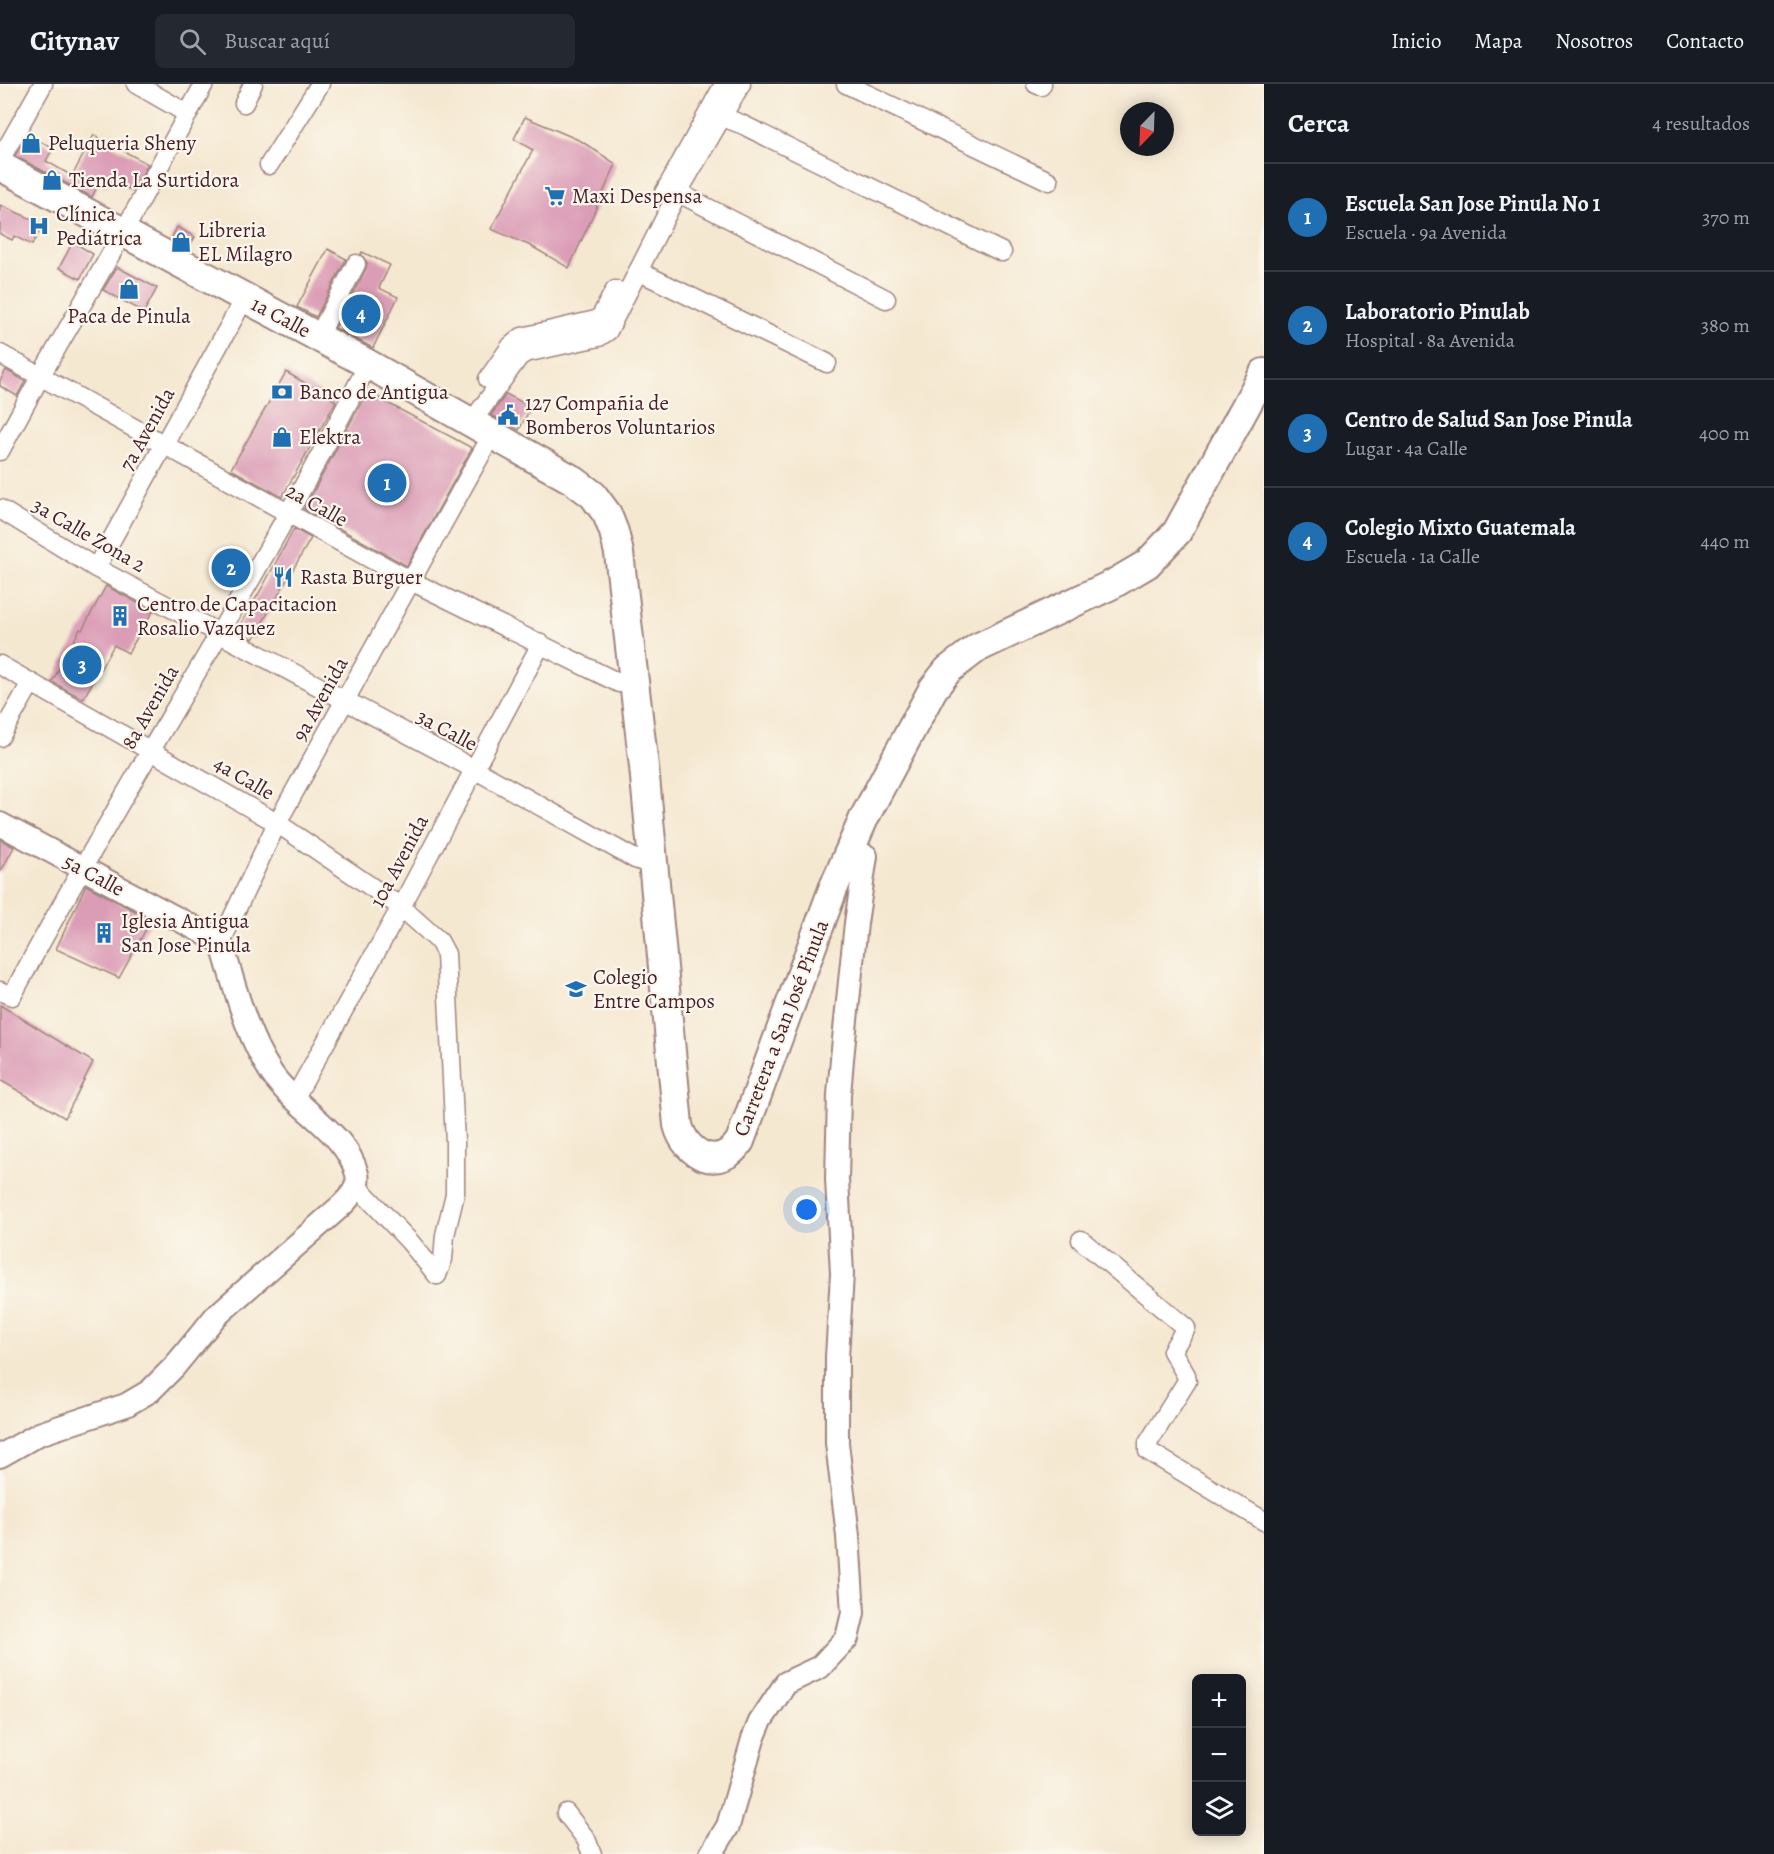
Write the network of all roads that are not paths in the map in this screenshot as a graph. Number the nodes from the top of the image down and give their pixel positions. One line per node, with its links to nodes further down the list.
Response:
1 (43, 84): 14 (street)
2 (136, 84): 12 (street)
3 (204, 84): 12 (street)
4 (253, 84): 11 (street)
5 (320, 84): 15 (street)
6 (724, 84): 13 (street)
7 (741, 84): 13 (street)
8 (846, 84): 17 (street)
9 (1036, 84): 10 (street)
10 (1042, 84)
11 (244, 103)
12 (188, 114): 20 (street)
13 (715, 114): 19 (street); 21 (street)
14 (0, 160)
15 (269, 165)
16 (0, 166): 20 (main road, 1a Calle)
17 (1049, 181)
18 (0, 188): 20 (main road, 1a Calle)
19 (672, 190): 23 (street); 24 (street); 33 (street)
20 (118, 240): 25 (main road, 1a Calle); 26 (main road, 1a Calle); 31 (street)
21 (1002, 252)
22 (356, 264): 26 (street)
23 (638, 271): 28 (street); 33 (street)
24 (886, 299)
25 (237, 312): 26 (main road, 1a Calle); 34 (street, 7a Avenida)
26 (314, 344): 29 (main road, 1a Calle)
27 (0, 354): 31 (street, 2a Calle)
28 (827, 363)
29 (364, 371): 33 (main road, 1a Calle); 35 (main road, 1a Calle); 39 (street, 8a Avenida)
30 (1264, 373): 54 (main road, Carretera a San José Pinula)
31 (40, 377): 34 (street, 2a Calle); 36 (street)
32 (1264, 401): 53 (main road, Carretera a San José Pinula)
33 (466, 420): 37 (main road, 1a Calle)
34 (163, 446): 39 (street, 2a Calle); 40 (street, 7a Avenida)
35 (484, 450): 37 (main road, 1a Calle); 41 (street, 9a Avenida)
36 (0, 451)
37 (556, 479): 46 (main road, Carretera a San José Pinula); 54 (main road, Carretera a San José Pinula)
38 (0, 509): 40 (street, 3a Calle Zona 2)
39 (288, 515): 41 (street, 2a Calle); 42 (street, 8a Avenida)
40 (96, 568): 42 (street, 3a Calle Zona 2)
41 (411, 581): 43 (street, 2a Calle); 47 (street, 9a Avenida)
42 (220, 632): 47 (street, 3a Calle); 49 (street, 8a Avenida)
43 (541, 644): 46 (street, 2a Calle); 50 (street, 10a Avenida)
44 (0, 665): 45 (street, 4a Calle)
45 (31, 683): 48 (street); 49 (street, 4a Calle)
46 (619, 683): 54 (main road, Carretera a San José Pinula)
47 (345, 701): 50 (street, 3a Calle); 51 (street, 9a Avenida)
48 (0, 737)
49 (151, 750): 51 (street, 4a Calle); 55 (street, 8a Avenida)
50 (474, 770): 54 (street, 3a Calle); 56 (street, 10a Avenida)
51 (277, 823): 56 (street, 4a Calle); 57 (street, 9a Avenida)
52 (0, 824): 55 (street, 5a Calle)
53 (866, 856): 54 (main road, Carretera a San José Pinula); 66 (street)
54 (644, 862)
55 (82, 869): 57 (street, 5a Calle); 58 (street, 8a Avenida)
56 (401, 907): 59 (street, 10a Avenida); 60 (street, 4a Calle)
57 (221, 942): 59 (street)
58 (6, 993)
59 (294, 1099): 60 (street)
60 (357, 1186): 62 (street)
61 (1081, 1240): 63 (street)
62 (0, 1456)
63 (1264, 1521)
64 (566, 1812): 65 (street)
65 (592, 1854)
66 (711, 1854)

